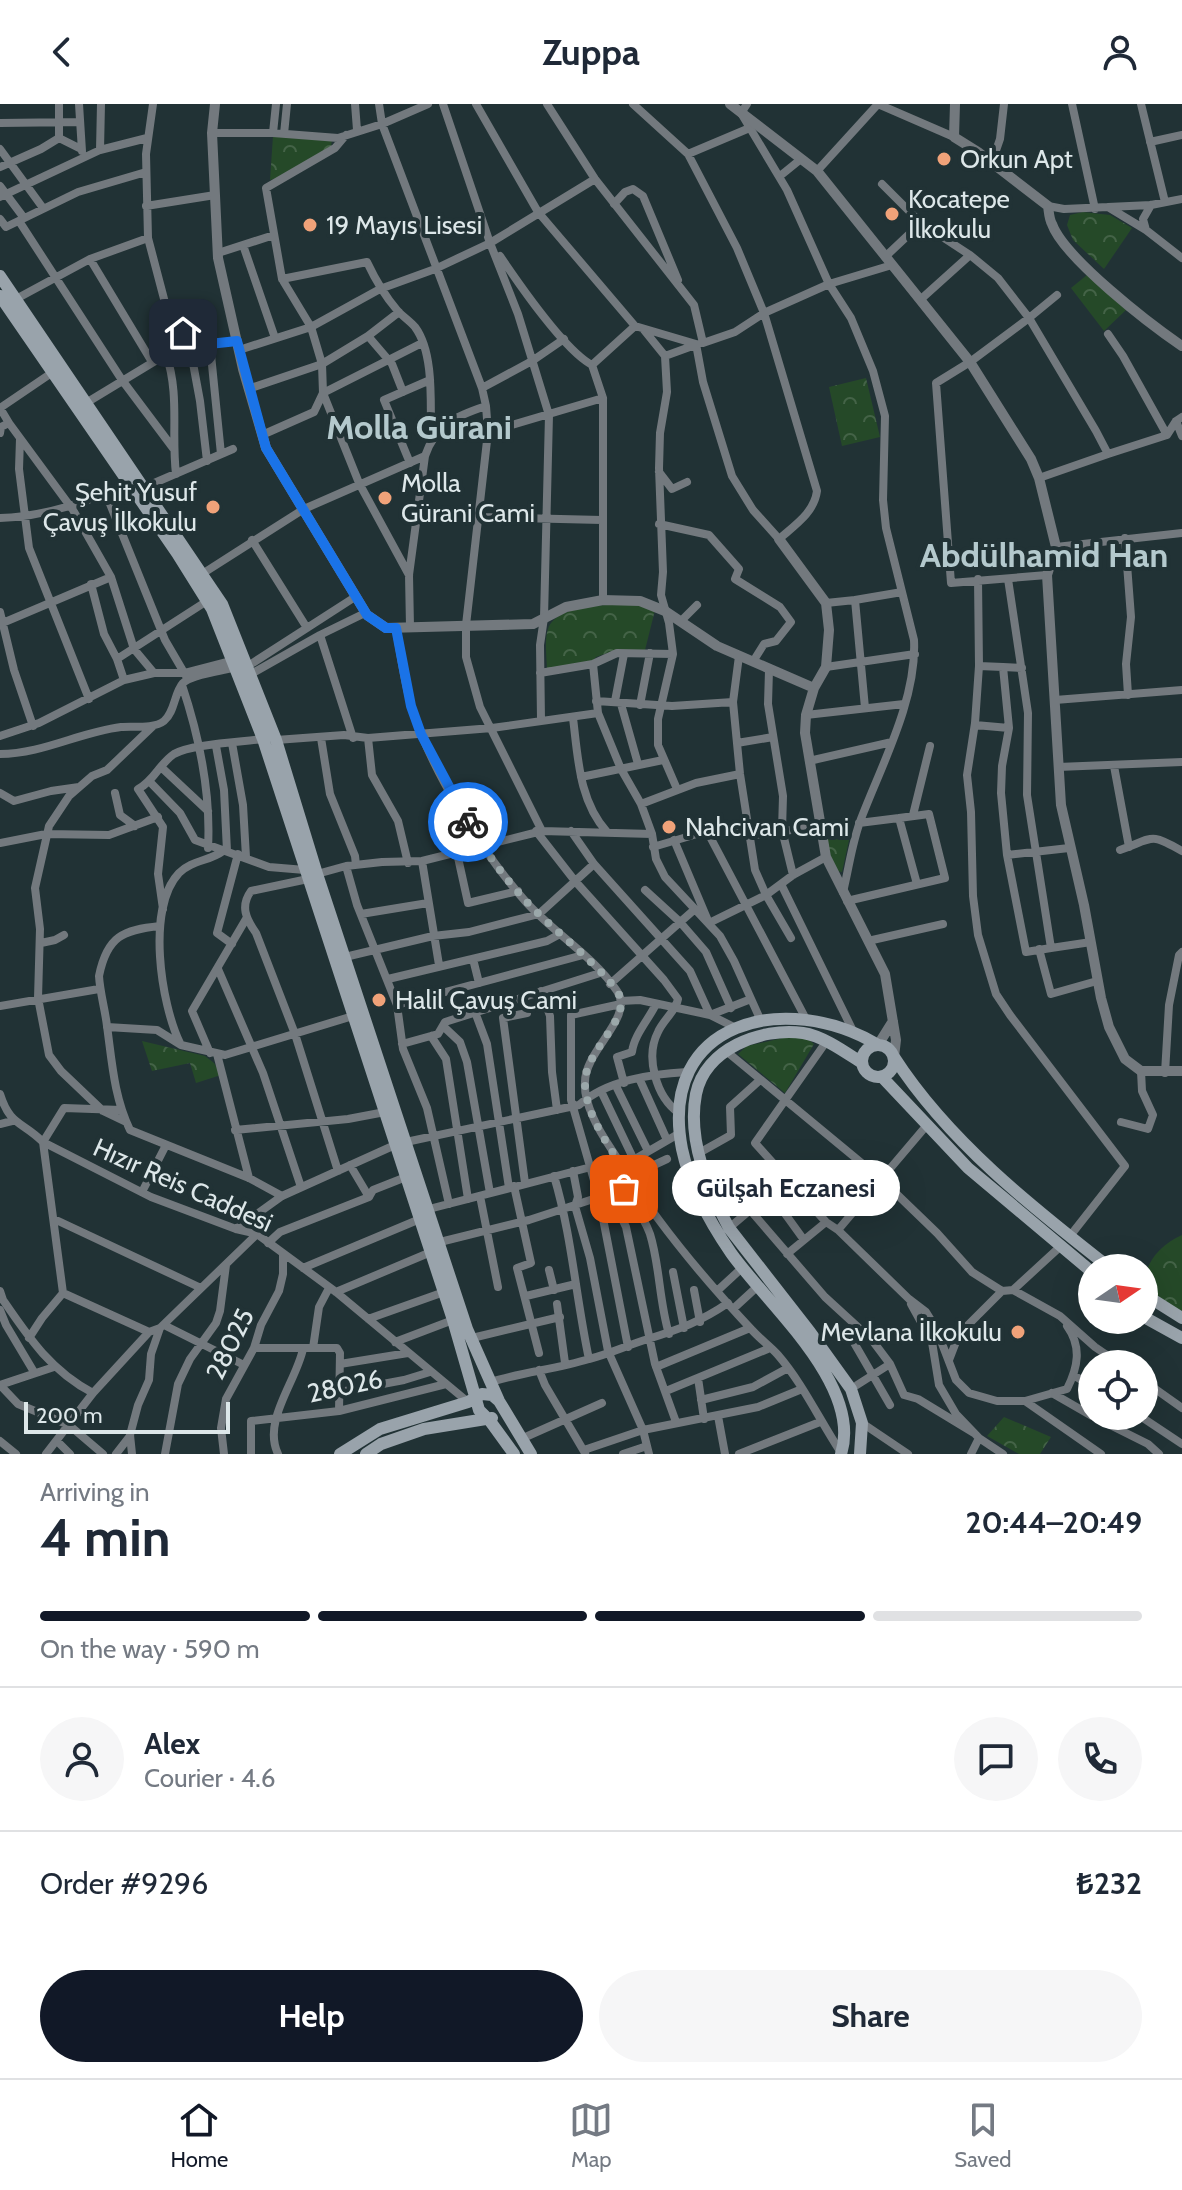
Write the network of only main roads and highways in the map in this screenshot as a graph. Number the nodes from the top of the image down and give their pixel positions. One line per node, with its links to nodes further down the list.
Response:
1 (0, 276): 3 (main road)
2 (0, 296): 3 (main road)
3 (242, 667): 4 (main road)
4 (310, 874): 9 (main road); 9 (main road)
5 (878, 1045): 6 (main road); 7 (main road); 23 (main road)
6 (894, 1057): 8 (main road); 11 (main road)
7 (862, 1063): 8 (main road); 22 (main road)
8 (882, 1077): 11 (main road)
9 (401, 1143): 10 (main road); 10 (main road)
10 (424, 1214): 12 (main road)
11 (1066, 1240): 13 (main road); 14 (main road)
12 (435, 1247): 19 (main road); 20 (main road)
13 (1088, 1254)
14 (1078, 1255)
15 (1158, 1303): 16 (main road)
16 (1182, 1318)
17 (1158, 1325): 18 (main road)
18 (1181, 1339)
19 (471, 1399): 20 (main road); 21 (main road); 24 (main road)
20 (499, 1401): 21 (main road); 27 (main road)
21 (490, 1421): 25 (main road); 26 (main road)
22 (862, 1448)
23 (842, 1450)
24 (340, 1454)
25 (366, 1454)
26 (514, 1454)
27 (531, 1454)

